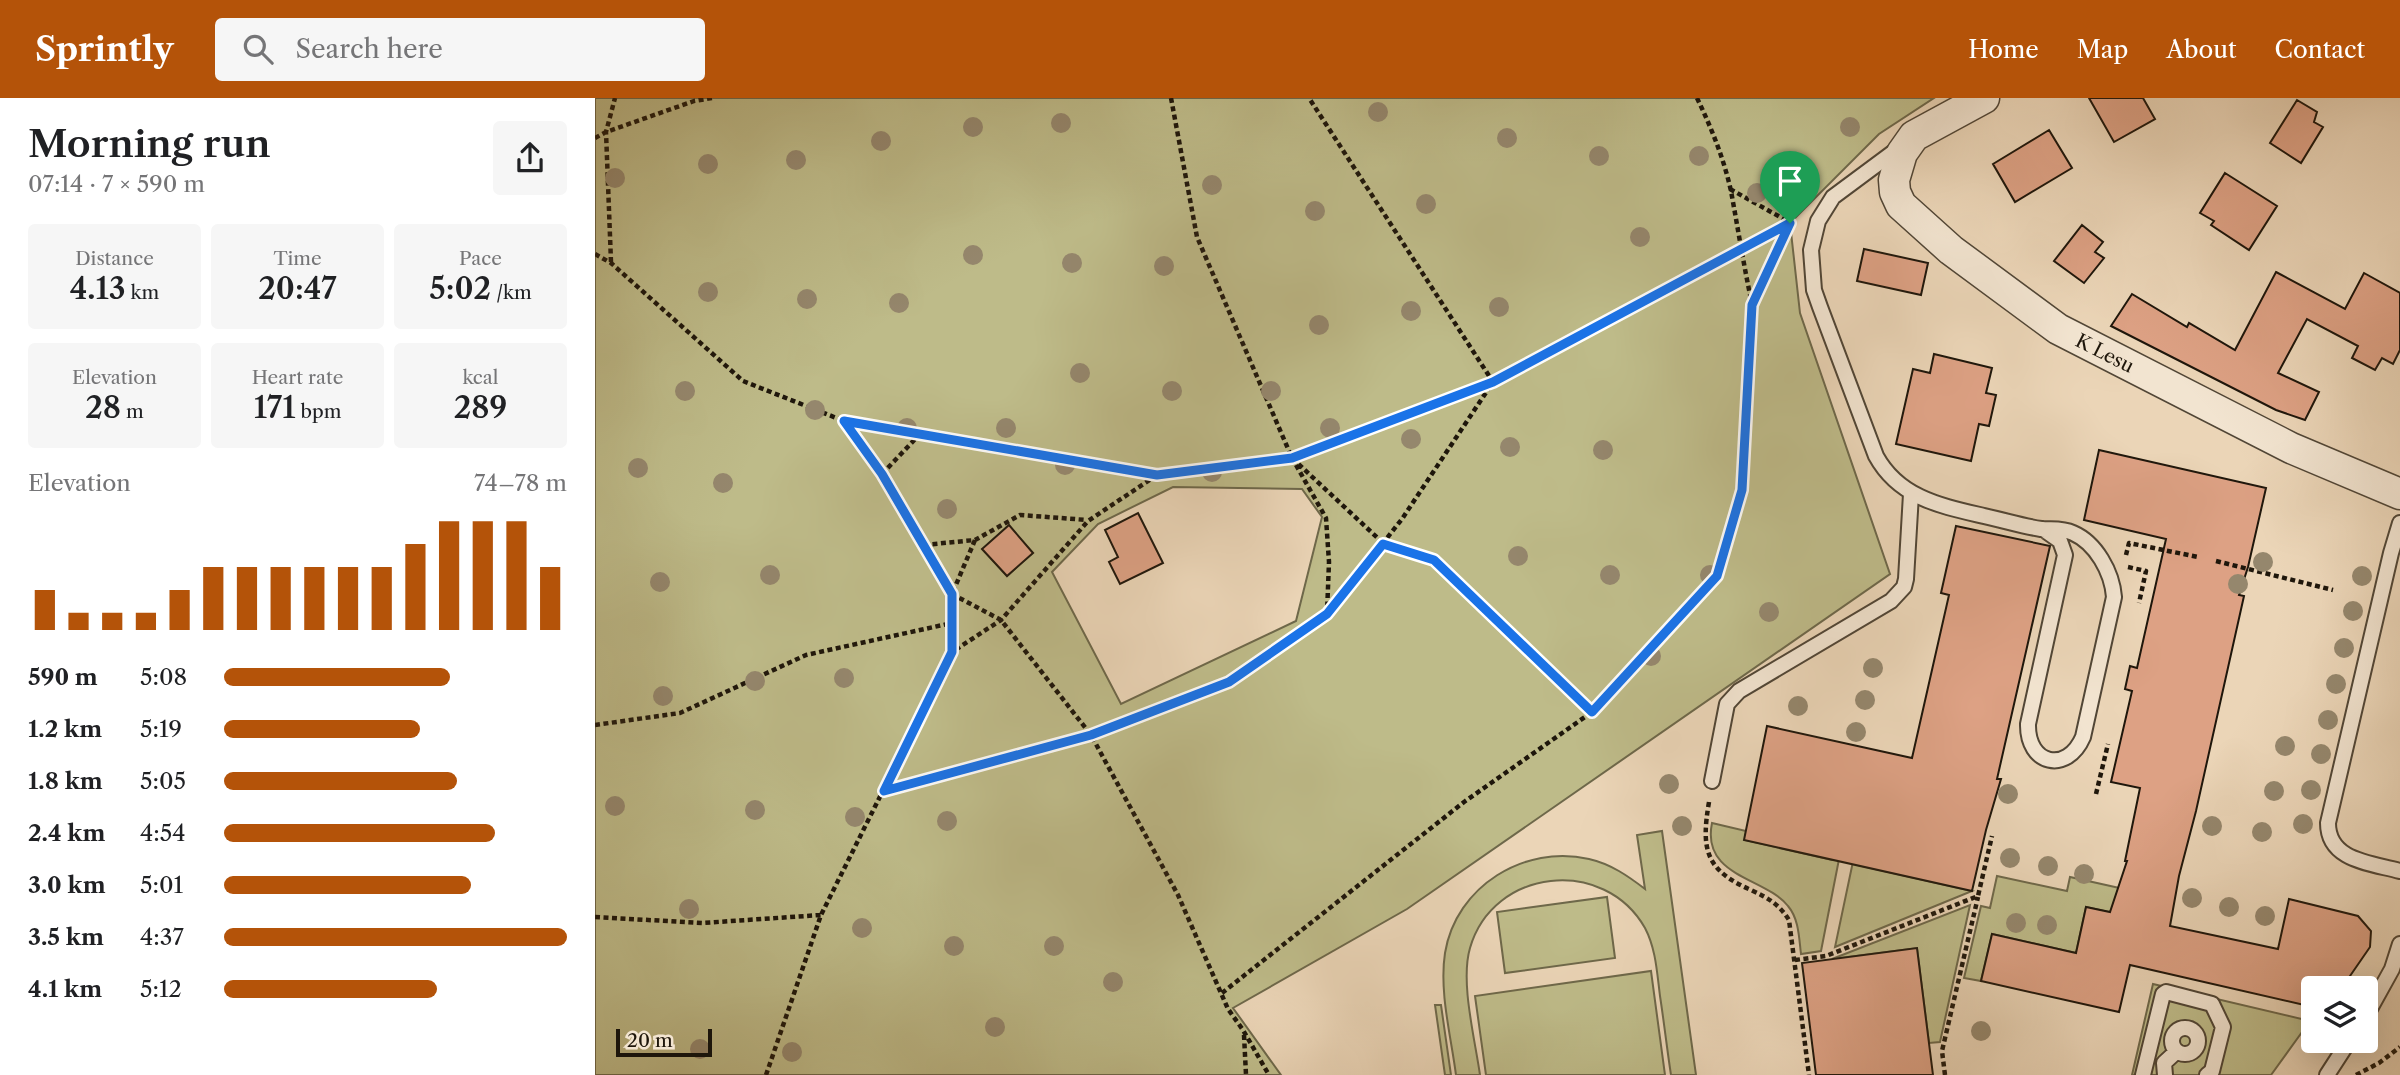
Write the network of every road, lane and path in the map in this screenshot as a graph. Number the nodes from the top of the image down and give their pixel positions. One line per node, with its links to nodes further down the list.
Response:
1 (615, 98): 7 (path)
2 (712, 98): 7 (path)
3 (1171, 98): 21 (path)
4 (1308, 98): 18 (path)
5 (1697, 98): 10 (path)
6 (1984, 98): 8 (street)
7 (607, 132): 9 (path); 16 (path)
8 (1914, 136): 11 (lane); 25 (street, K Lesu)
9 (595, 138)
10 (1730, 189): 13 (path); 14 (path)
11 (1833, 197): 13 (path); 24 (lane)
12 (1800, 213): 13 (path)
13 (1790, 223): 14 (path); 17 (path)
14 (1740, 249): 17 (path); 18 (path)
15 (595, 254): 16 (path)
16 (611, 263): 19 (path)
17 (1752, 305): 39 (path)
18 (1493, 382): 21 (path); 30 (path)
19 (844, 421): 20 (path); 22 (path)
20 (919, 435): 22 (path); 23 (path)
21 (1292, 458): 23 (path); 30 (path); 35 (path)
22 (882, 474): 31 (path)
23 (1157, 475): 26 (path)
24 (1911, 494): 28 (lane); 42 (lane)
25 (2400, 494)
26 (1088, 521): 29 (path); 36 (path)
27 (2400, 523): 45 (lane)
28 (2043, 529): 28 (lane)
29 (975, 540): 31 (path); 34 (path)
30 (1383, 544): 35 (path); 39 (path)
31 (924, 545): 34 (path)
32 (2216, 561): 33 (path)
33 (2333, 590)
34 (952, 594): 36 (path); 37 (path)
35 (1327, 614): 41 (path)
36 (1001, 620): 38 (path); 41 (path)
37 (952, 623): 38 (path); 40 (path)
38 (952, 652): 43 (path)
39 (1592, 712): 53 (path)
40 (595, 725)
41 (1091, 735): 43 (path); 53 (path)
42 (1712, 780): 52 (path)
43 (884, 791): 47 (path)
44 (1992, 836): 46 (path)
45 (2400, 871)
46 (1978, 896): 51 (path); 65 (path)
47 (821, 915): 48 (path); 61 (path)
48 (595, 917)
49 (2400, 944): 54 (lane)
50 (1828, 949): 51 (path)
51 (1826, 958): 52 (path)
52 (1795, 960): 64 (path)
53 (1222, 993): 55 (path)
54 (2378, 994)
55 (1243, 1030): 62 (path); 63 (path)
56 (2199, 1044): 58 (lane); 59 (lane); 59 (lane)
57 (2400, 1047): 70 (path)
58 (2221, 1049): 66 (lane); 68 (lane)
59 (2177, 1051): 67 (lane)
60 (2341, 1053): 69 (lane)
61 (766, 1075)
62 (1246, 1075)
63 (1269, 1075)
64 (1809, 1075)
65 (1945, 1075)
66 (2143, 1075)
67 (2165, 1075)
68 (2207, 1075)
69 (2327, 1075)
70 (2356, 1075)

